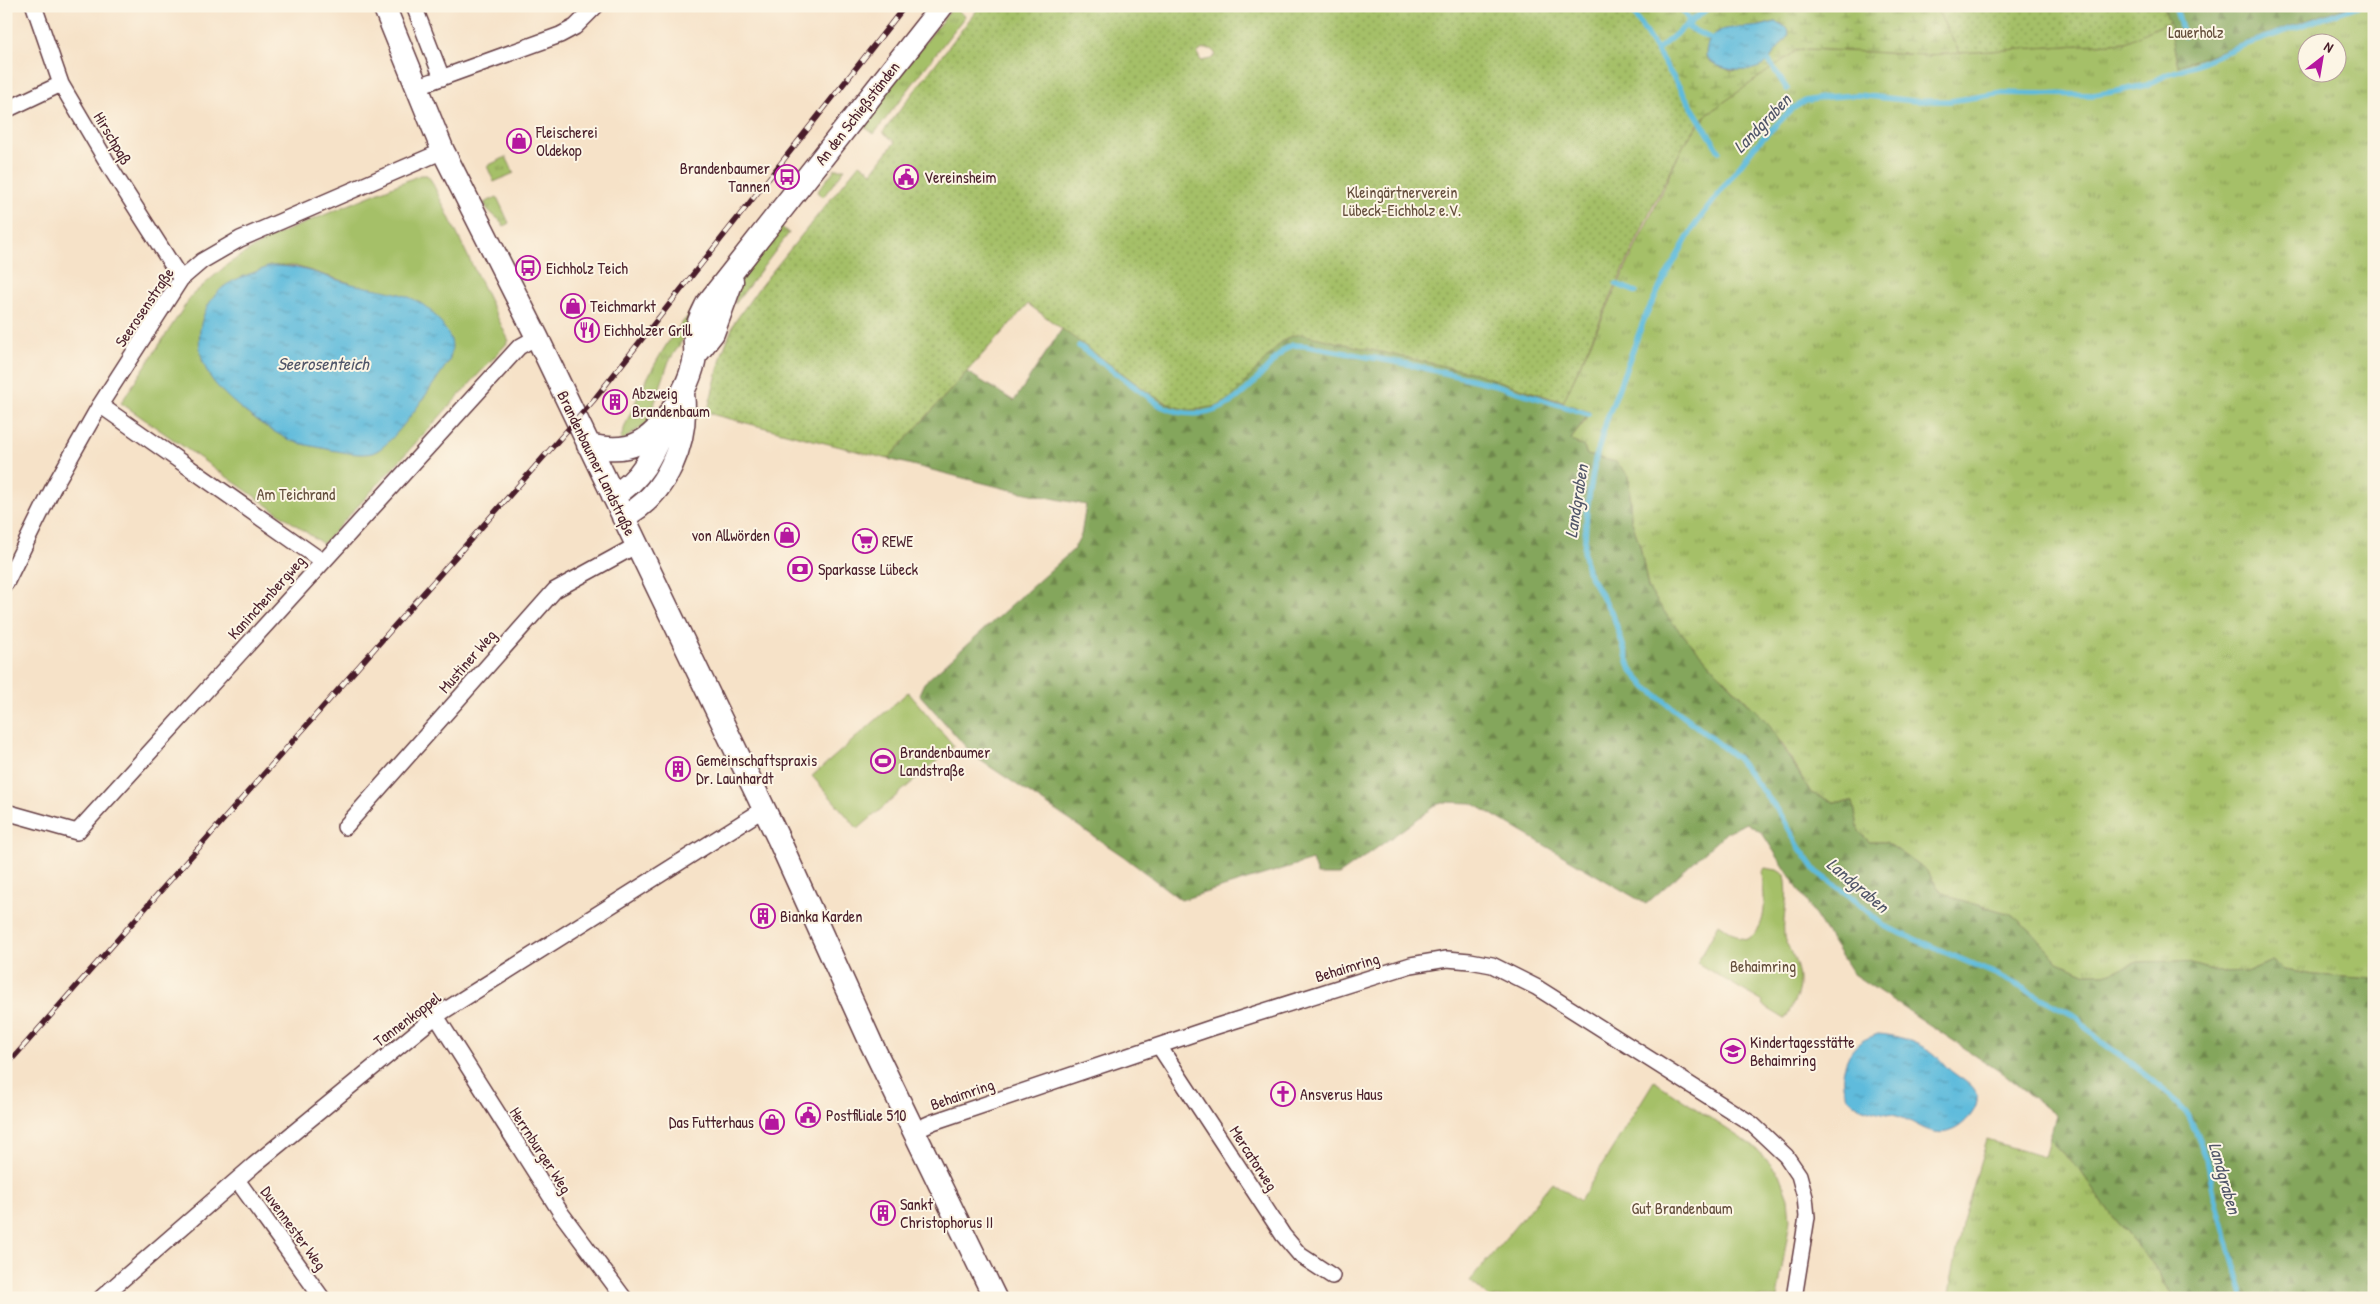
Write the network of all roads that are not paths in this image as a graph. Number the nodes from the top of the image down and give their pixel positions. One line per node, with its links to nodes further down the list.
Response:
1 (34, 6): 7 (street, Hirschpaß)
2 (384, 6): 8 (main road, Brandenbaumer Landstraße)
3 (414, 6): 6 (street)
4 (596, 6): 6 (street)
5 (942, 6): 13 (main road, An den Schießständen)
6 (442, 78): 8 (street)
7 (61, 84): 9 (street); 11 (street, Hirschpaß)
8 (416, 87): 10 (main road, Brandenbaumer Landstraße)
9 (6, 110)
10 (443, 151): 11 (street, Seerosenstraße); 12 (main road, Brandenbaumer Landstraße)
11 (181, 279): 14 (street, Seerosenstraße)
12 (537, 337): 16 (main road, Brandenbaumer Landstraße); 20 (street, Kaninchenbergweg)
13 (683, 394): 15 (main road, An den Schießständen); 18 (main road, An den Schießständen)
14 (100, 405): 20 (street); 21 (street, Seerosenstraße)
15 (670, 413): 16 (main road, An den Schießständen); 17 (main road, An den Schießständen)
16 (588, 445): 17 (main road, Brandenbaumer Landstraße)
17 (613, 496): 18 (main road, Brandenbaumer Landstraße)
18 (623, 517): 19 (main road, Brandenbaumer Landstraße)
19 (637, 545): 22 (main road, Brandenbaumer Landstraße); 24 (street, Mustiner Weg)
20 (322, 561): 23 (street, Kaninchenbergweg)
21 (6, 584)
22 (764, 809): 25 (street, Tannenkoppel); 27 (main road, Brandenbaumer Landstraße)
23 (6, 812)
24 (345, 827)
25 (436, 1016): 28 (street, Tannenkoppel); 32 (street, Herrnburger Weg)
26 (1160, 1046): 27 (street, Behaimring); 29 (street, Mercatorweg); 34 (street, Behaimring)
27 (913, 1130): 33 (main road, Brandenbaumer Landstraße)
28 (237, 1180): 30 (street, Tannenkoppel); 31 (street, Duvennester Weg)
29 (1332, 1276)
30 (101, 1298)
31 (322, 1298)
32 (624, 1298)
33 (995, 1298)
34 (1794, 1298)

